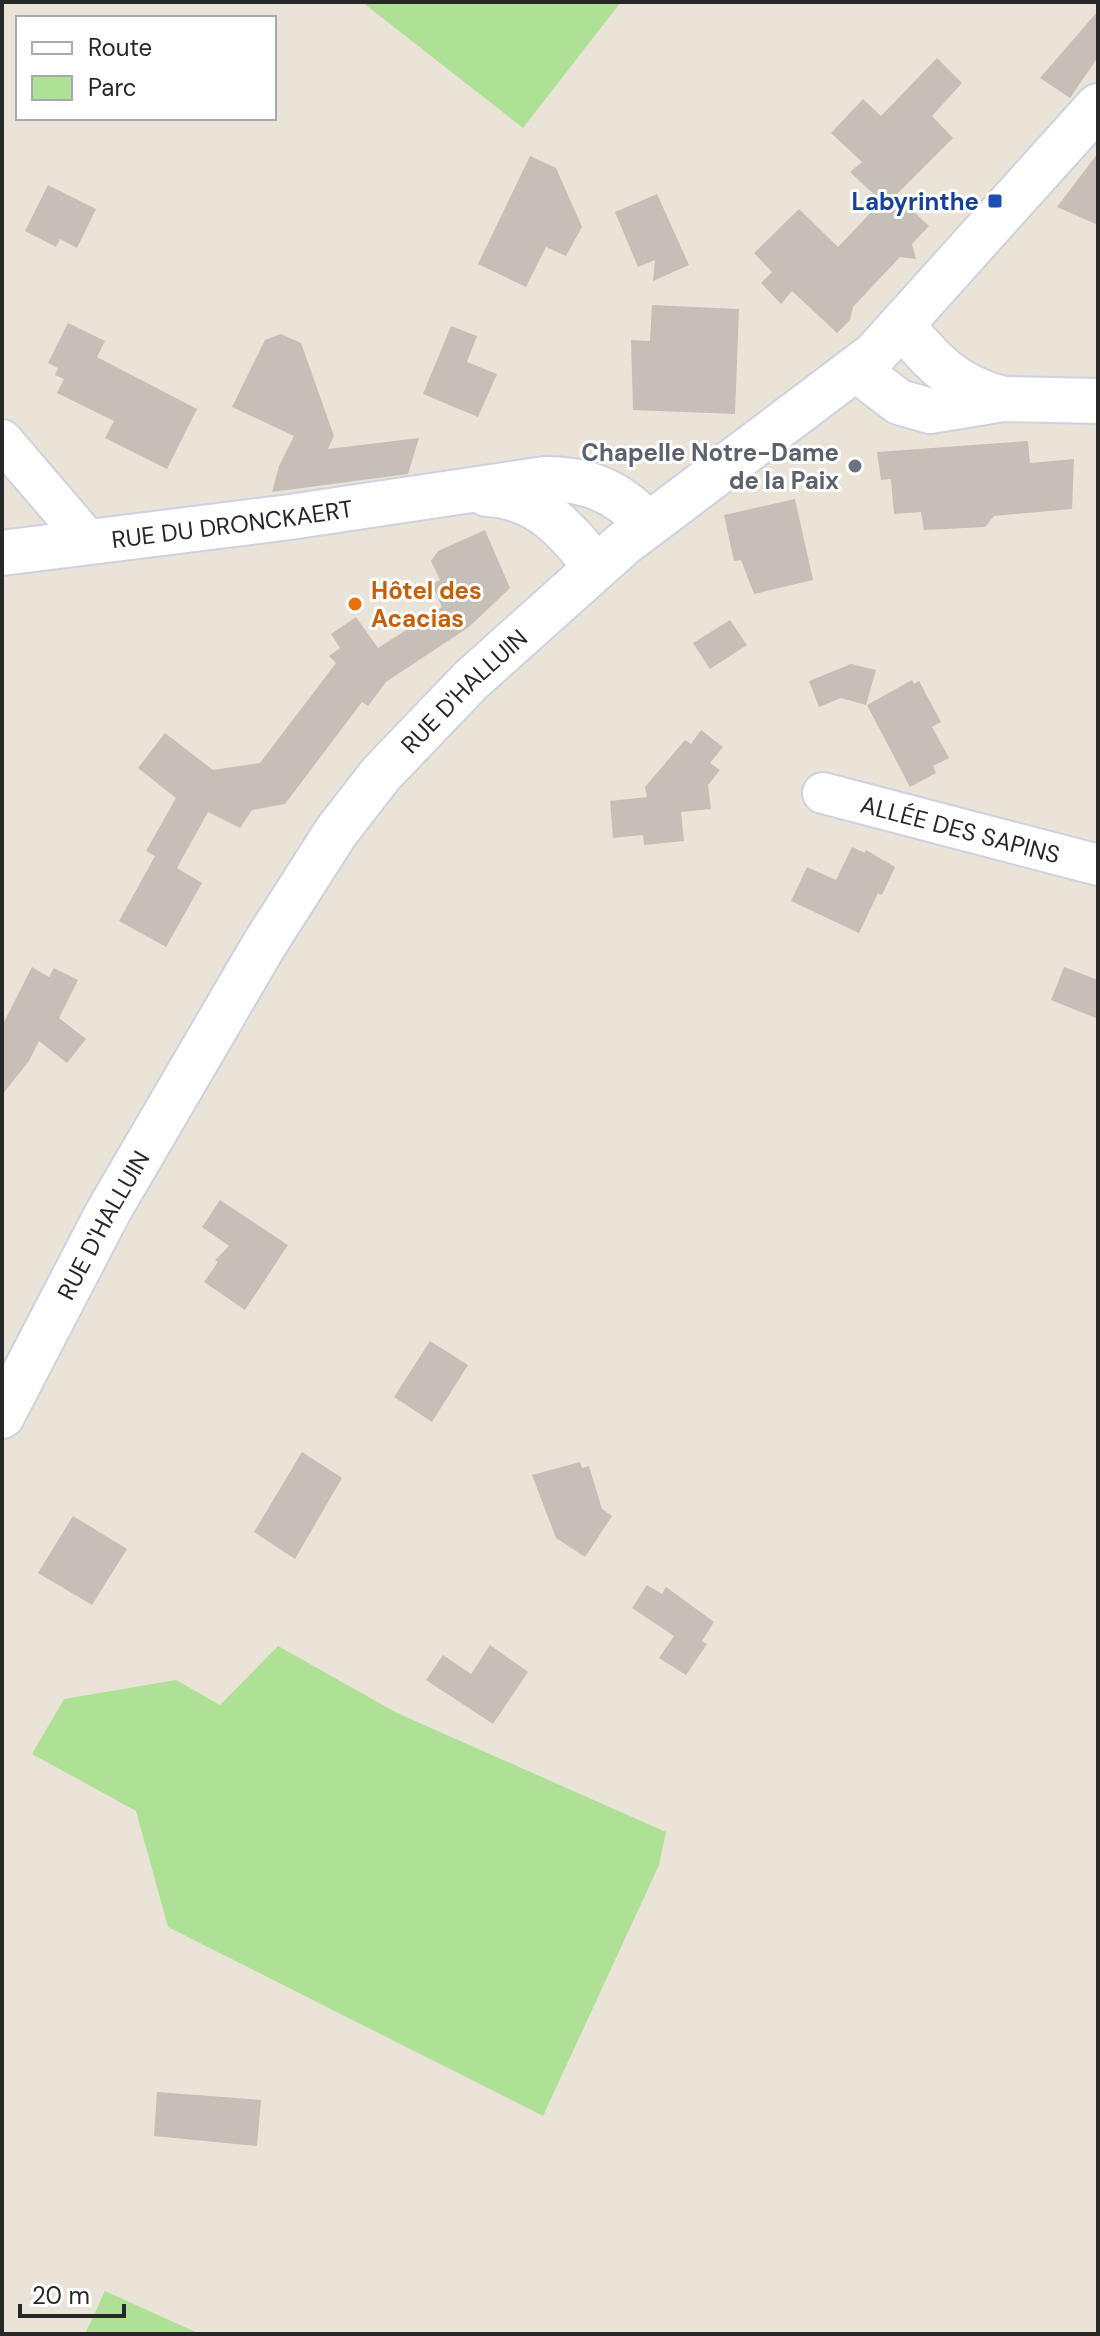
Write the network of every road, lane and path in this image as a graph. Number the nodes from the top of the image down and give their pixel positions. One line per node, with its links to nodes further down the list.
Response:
1 (1098, 106): 2 (main road, RUE D'HALLUIN)
2 (903, 327): 3 (main road, RUE D'HALLUIN); 4 (main road)
3 (857, 370): 4 (main road); 8 (main road, RUE D'HALLUIN)
4 (1003, 399): 5 (main road)
5 (1098, 401)
6 (2, 440): 9 (street)
7 (460, 494): 8 (main road, RUE DU DRONCKAERT); 9 (main road, RUE DU DRONCKAERT); 11 (main road, RUE DU DRONCKAERT)
8 (647, 523): 11 (main road, RUE D'HALLUIN)
9 (90, 543): 10 (main road, RUE DU DRONCKAERT)
10 (2, 553)
11 (596, 567): 14 (main road, RUE D'HALLUIN)
12 (823, 793): 13 (street, ALLÉE DES SAPINS)
13 (1098, 865)
14 (2, 1416)

